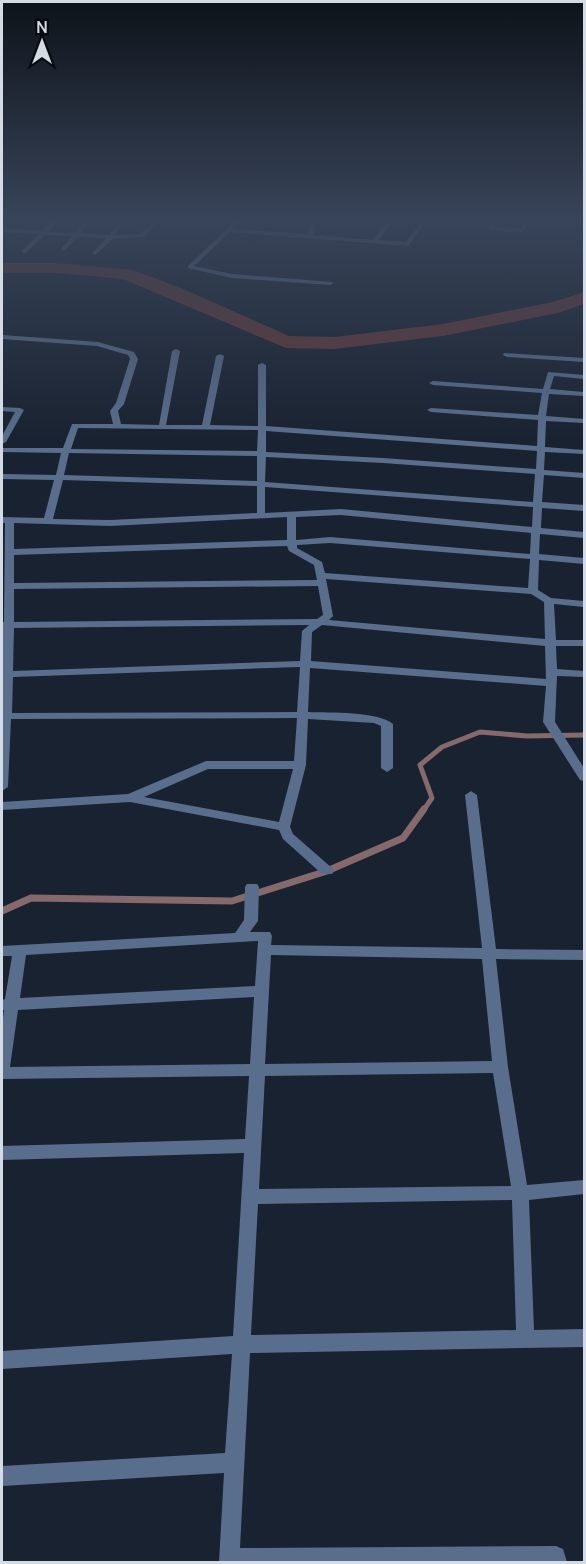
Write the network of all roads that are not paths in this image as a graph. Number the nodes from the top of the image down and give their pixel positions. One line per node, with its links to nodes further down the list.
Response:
1 (2, 337): 15 (street)
2 (176, 351): 16 (street)
3 (507, 355): 5 (street)
4 (220, 356): 17 (street)
5 (585, 360)
6 (262, 365): 18 (street)
7 (585, 377): 9 (street)
8 (433, 383): 9 (street)
9 (544, 392): 10 (street); 13 (street)
10 (585, 394)
11 (2, 409): 19 (street)
12 (431, 410): 13 (street)
13 (540, 418): 14 (street); 20 (street)
14 (585, 421)
15 (118, 427): 16 (street); 22 (street)
16 (162, 427): 17 (street)
17 (205, 428): 18 (street)
18 (262, 428): 20 (street); 24 (street)
19 (2, 442)
20 (541, 449): 23 (street); 25 (street)
21 (2, 450): 22 (street)
22 (66, 451): 24 (street); 28 (street)
23 (585, 452)
24 (261, 454): 25 (street); 29 (street)
25 (539, 472): 27 (street); 30 (street)
26 (2, 476): 28 (street)
27 (585, 476)
28 (59, 477): 29 (street); 35 (street)
29 (261, 484): 30 (street); 33 (street)
30 (537, 504): 31 (street); 36 (street)
31 (585, 508)
32 (291, 513): 33 (street); 36 (street); 38 (street)
33 (261, 514): 35 (street)
34 (6, 521): 35 (street); 39 (street)
35 (48, 522)
36 (536, 530): 37 (street); 40 (street)
37 (585, 535)
38 (291, 543): 39 (street); 40 (street); 43 (street)
39 (10, 552): 42 (street)
40 (534, 556): 41 (street); 45 (street)
41 (585, 561)
42 (6, 568): 44 (street)
43 (322, 580): 44 (street); 45 (street); 48 (street)
44 (9, 586): 49 (street)
45 (533, 591): 46 (street)
46 (549, 601): 47 (street); 50 (street)
47 (585, 604)
48 (321, 622): 49 (street); 50 (street); 52 (street)
49 (5, 625): 53 (street)
50 (550, 643): 51 (street); 55 (street)
51 (585, 644)
52 (306, 664): 53 (street); 55 (street); 56 (street)
53 (8, 674): 57 (street)
54 (585, 674): 55 (street)
55 (552, 677): 60 (street)
56 (303, 715): 57 (street); 58 (street); 59 (street)
57 (3, 716): 61 (street)
58 (300, 765): 63 (street); 65 (street)
59 (387, 768)
60 (585, 777)
61 (2, 787)
62 (471, 795): 72 (street)
63 (130, 798): 64 (street); 65 (street)
64 (2, 806)
65 (284, 827): 66 (street)
66 (327, 871)
67 (252, 886): 68 (street)
68 (239, 937): 69 (street); 70 (street)
69 (20, 950): 71 (street); 75 (street)
70 (264, 950): 72 (street); 74 (street)
71 (2, 951)
72 (488, 953): 73 (street); 76 (street)
73 (585, 954)
74 (262, 991): 75 (street); 78 (street)
75 (6, 1005): 77 (street)
76 (500, 1067): 78 (street); 82 (street)
77 (2, 1072): 78 (street)
78 (257, 1072): 79 (street)
79 (253, 1146): 80 (street); 83 (street)
80 (2, 1153)
81 (585, 1187): 82 (street)
82 (519, 1193): 83 (street); 85 (street)
83 (250, 1197): 86 (street)
84 (585, 1338): 85 (street)
85 (525, 1339): 86 (street)
86 (241, 1344): 87 (street); 88 (street)
87 (2, 1360)
88 (234, 1462): 89 (street); 90 (street)
89 (2, 1476)
90 (229, 1561): 91 (street)
91 (557, 1563)

